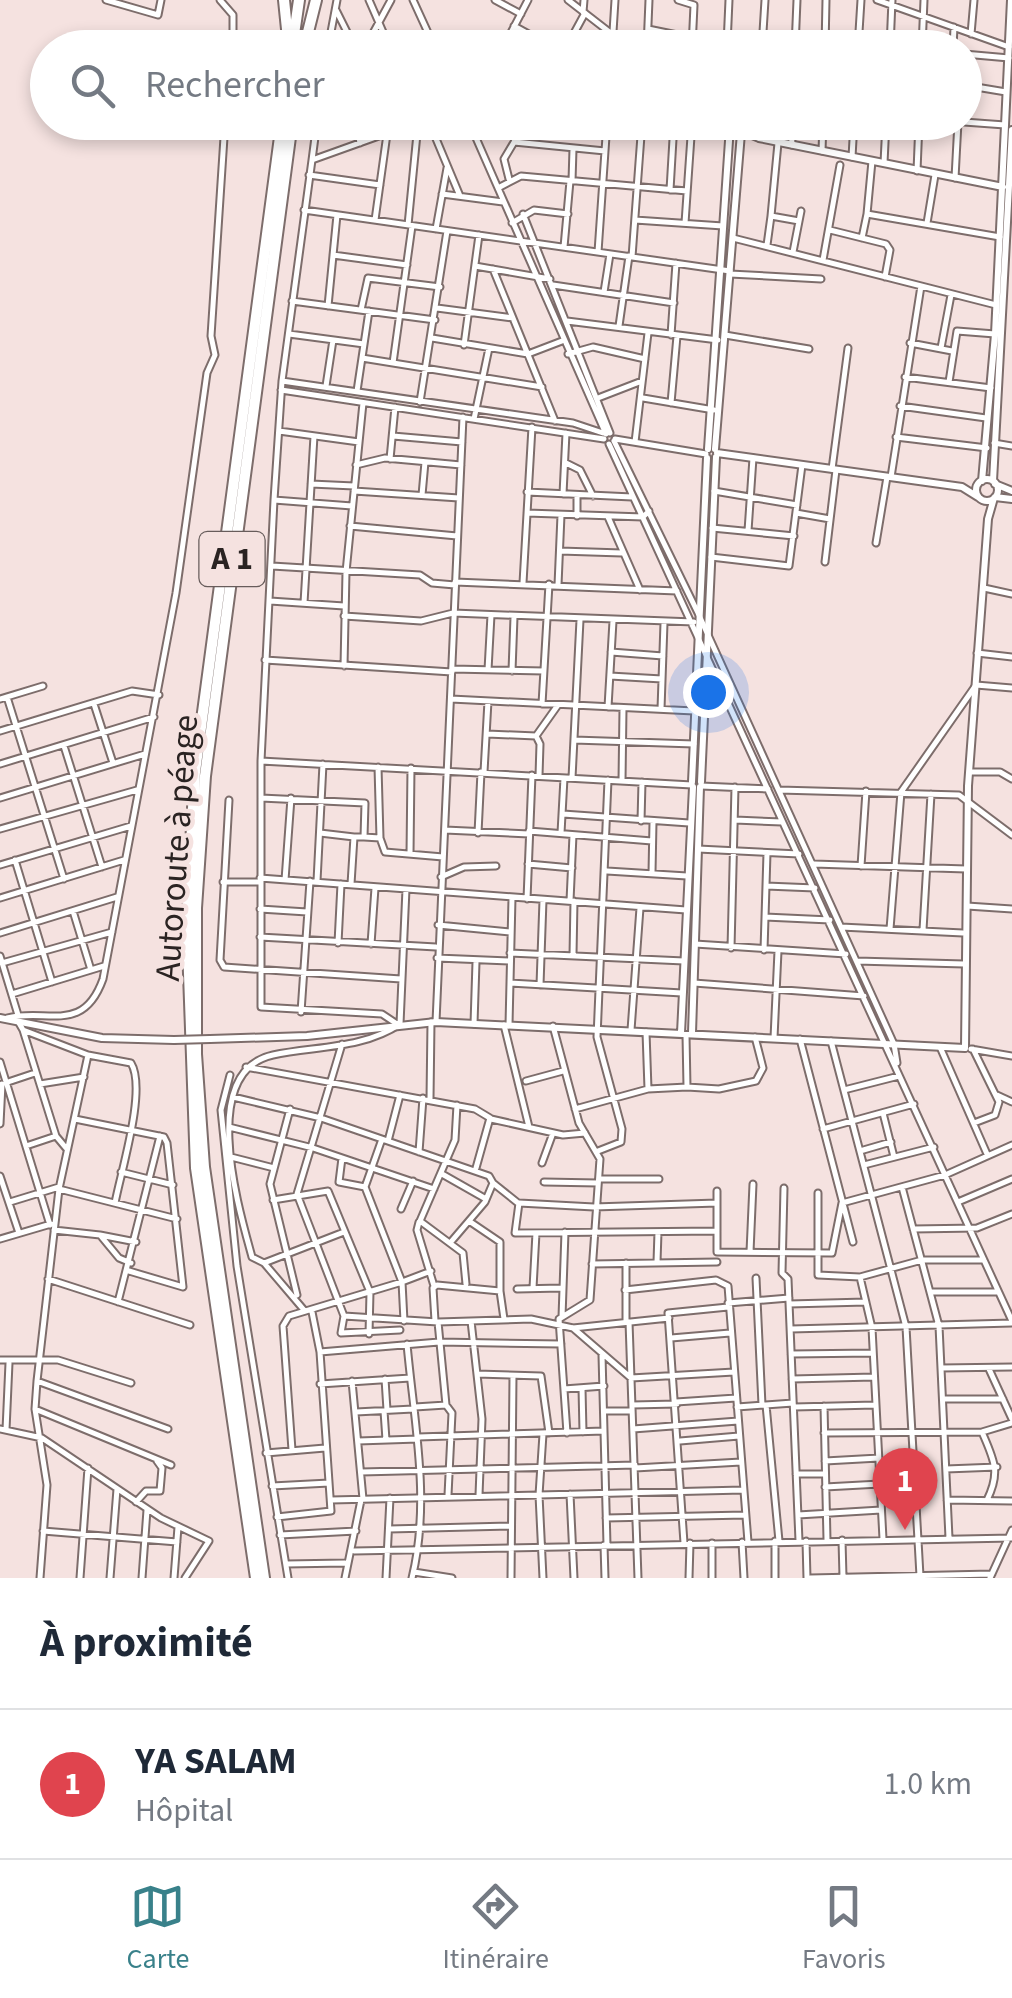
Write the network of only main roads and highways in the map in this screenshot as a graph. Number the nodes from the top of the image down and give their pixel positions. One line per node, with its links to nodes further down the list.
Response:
1 (284, 0): 5 (highway)
2 (299, 0): 6 (highway)
3 (308, 0): 7 (highway)
4 (316, 0): 8 (highway)
5 (288, 30)
6 (293, 30)
7 (305, 30)
8 (308, 30)
9 (280, 140): 11 (highway, A 1)
10 (290, 140): 12 (highway, Autoroute à péage / A 1)
11 (256, 1578)
12 (264, 1578)

